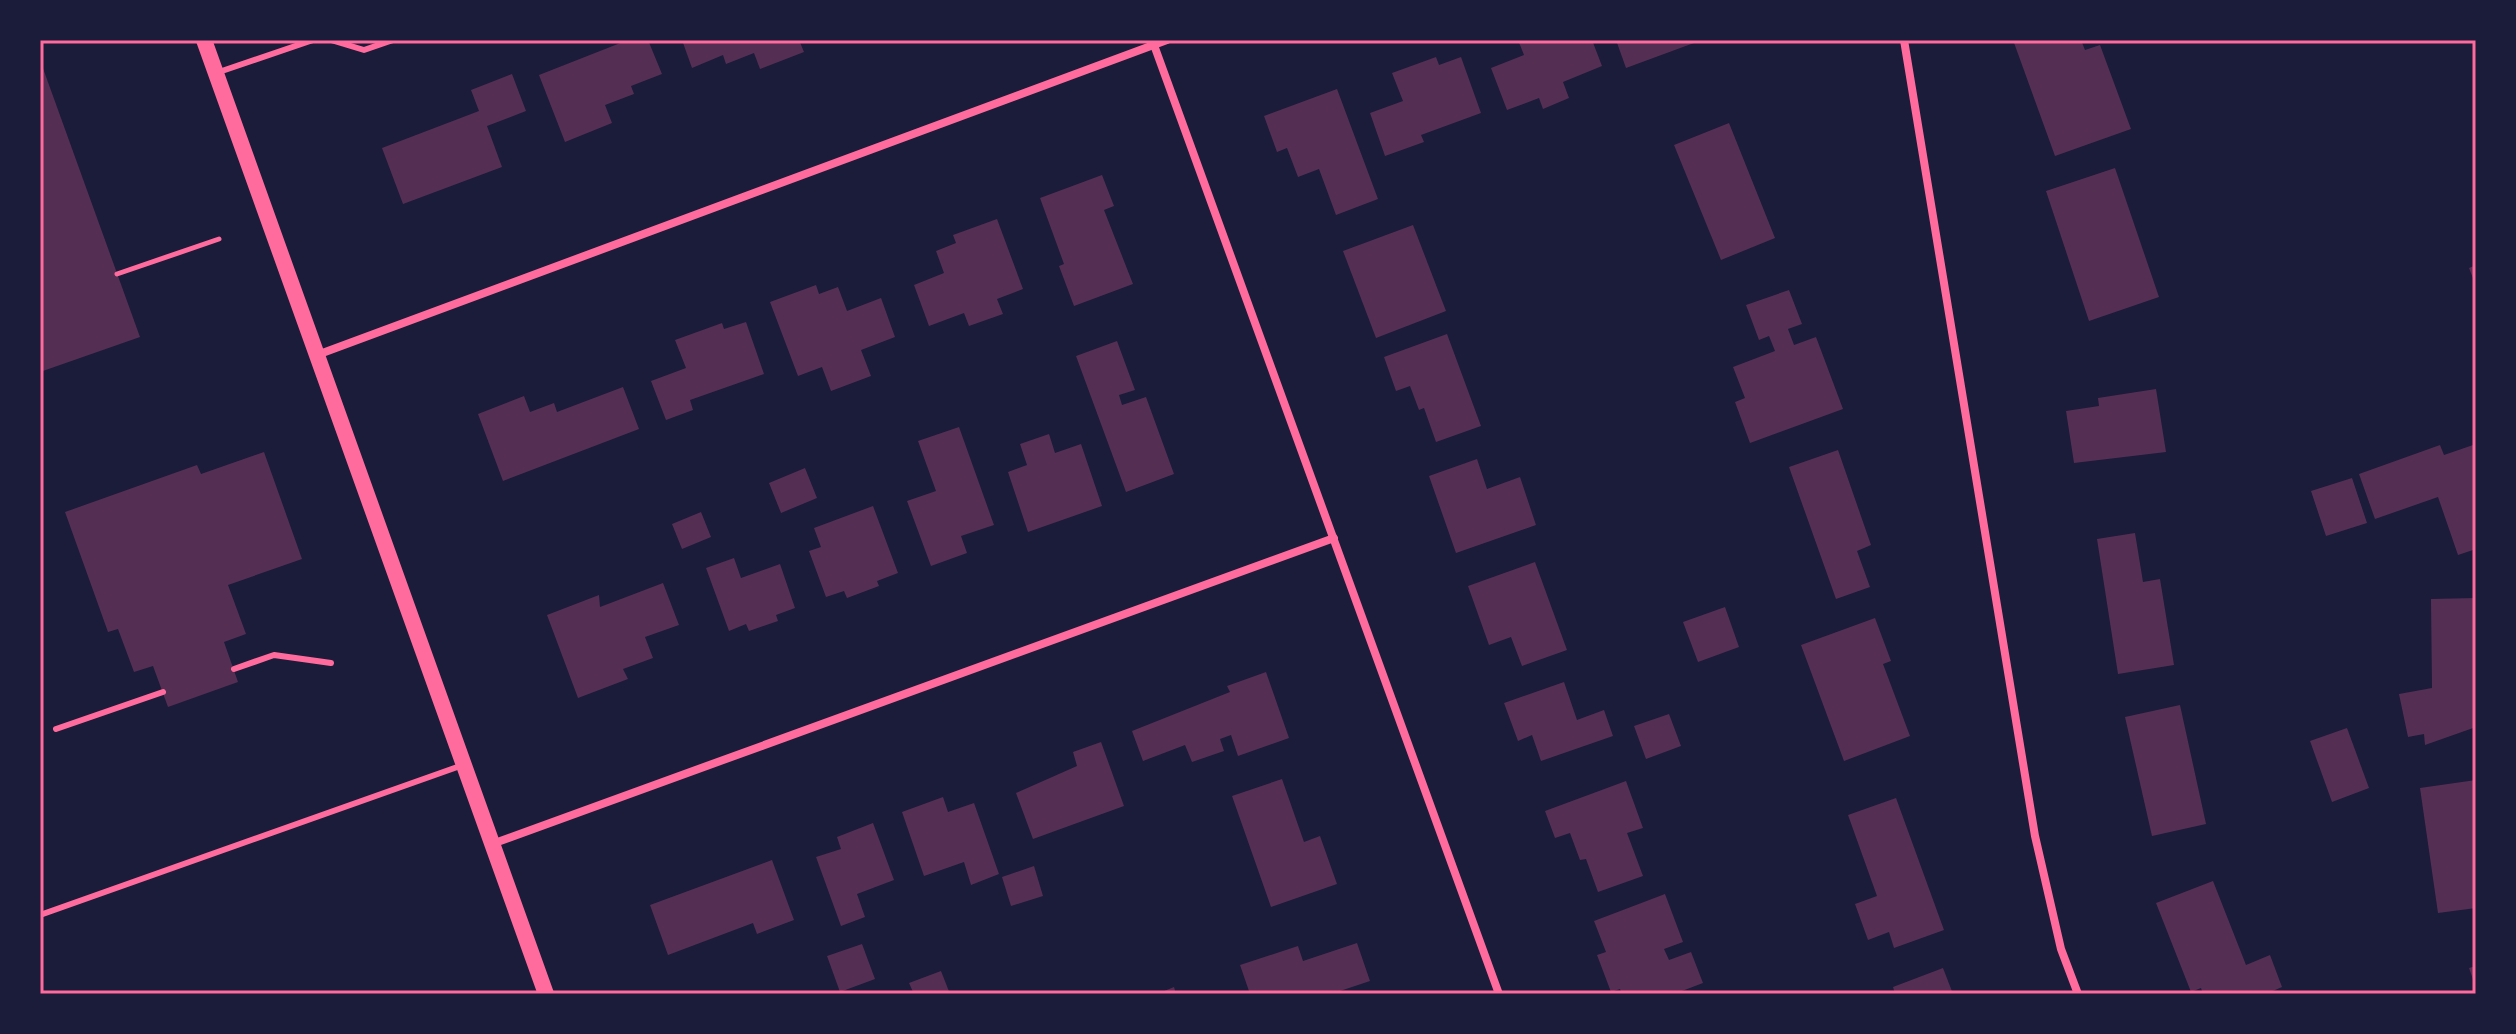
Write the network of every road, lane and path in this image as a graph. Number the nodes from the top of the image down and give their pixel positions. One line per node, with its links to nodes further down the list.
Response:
1 (204, 40): 8 (main road)
2 (313, 40): 8 (lane)
3 (331, 40): 4 (lane)
4 (393, 40)
5 (1167, 40): 7 (street)
6 (1904, 40): 22 (street)
7 (1154, 45): 11 (street); 12 (street)
8 (216, 73): 11 (main road)
9 (219, 239): 10 (path)
10 (117, 274)
11 (317, 355): 17 (main road)
12 (1334, 538): 18 (street); 21 (street)
13 (331, 663): 14 (lane)
14 (234, 669)
15 (163, 692): 16 (lane)
16 (56, 729)
17 (464, 765): 18 (main road); 19 (lane)
18 (492, 844): 20 (main road)
19 (40, 915)
20 (546, 994)
21 (1499, 994)
22 (2078, 994)

